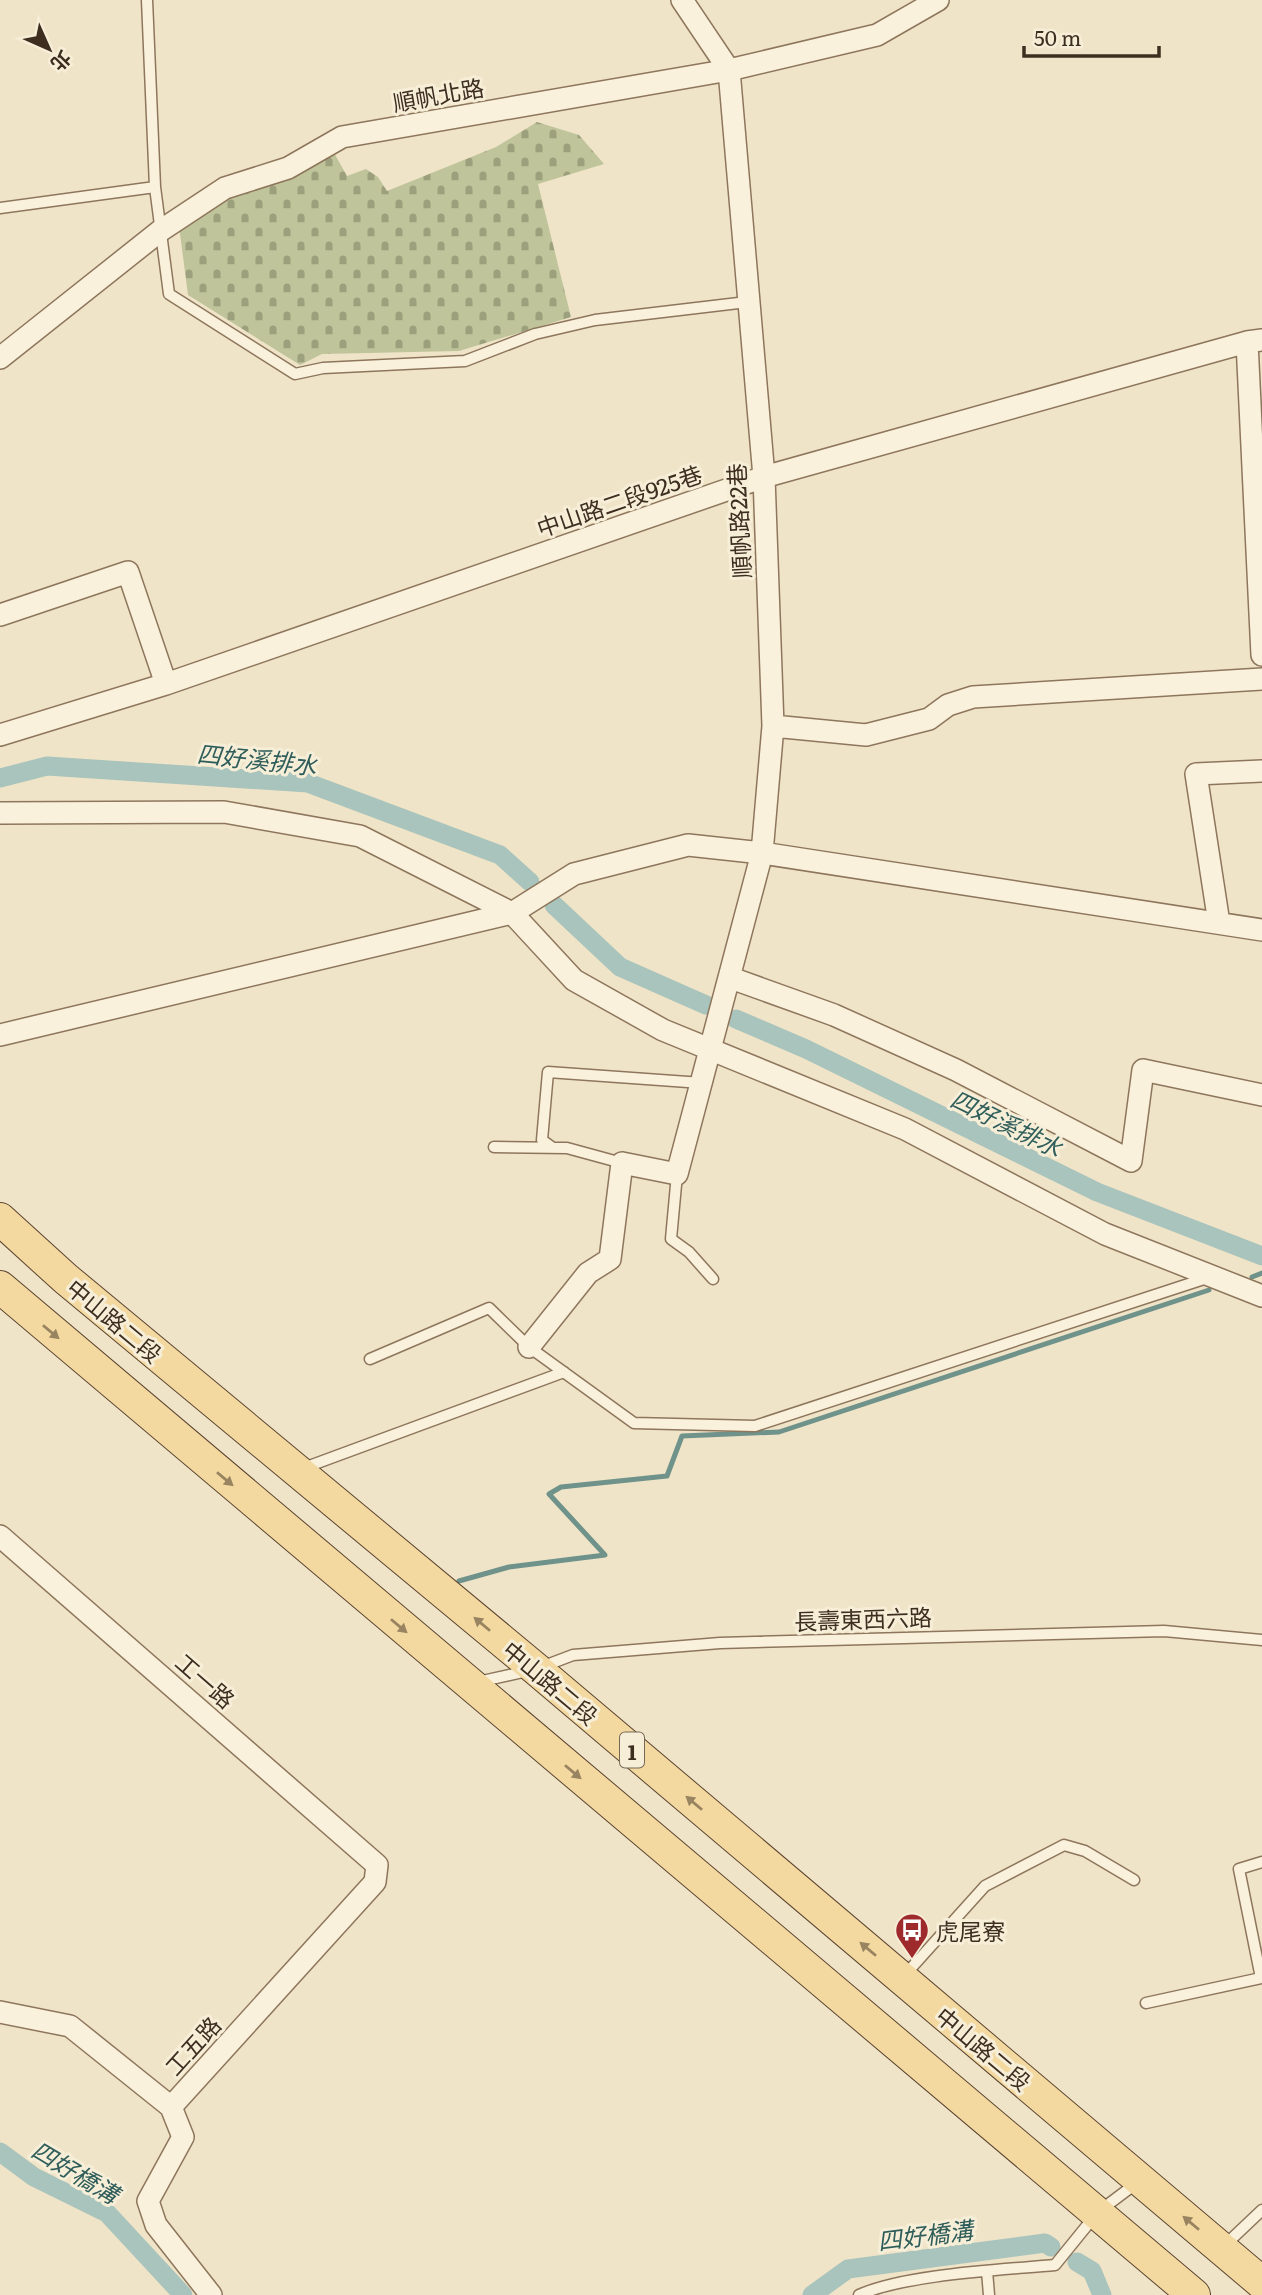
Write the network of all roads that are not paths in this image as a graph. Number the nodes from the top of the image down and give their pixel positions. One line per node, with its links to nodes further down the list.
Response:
1 (147, 0): 5 (lane)
2 (682, 0): 4 (street, 順帆路22巷)
3 (938, 0): 4 (street, 順帆北路)
4 (729, 70): 7 (street, 順帆北路); 8 (street, 順帆路22巷)
5 (155, 187): 6 (lane); 7 (lane)
6 (0, 208)
7 (160, 231): 8 (lane); 10 (street, 順帆北路)
8 (747, 302): 11 (street, 順帆路22巷)
9 (1254, 341): 11 (street, 中山路二段925巷); 13 (street)
10 (0, 358)
11 (764, 477): 15 (street, 中山路二段925巷); 16 (street, 順帆路22巷)
12 (0, 615): 15 (street)
13 (1262, 655)
14 (1262, 679): 16 (street)
15 (166, 684): 17 (street, 中山路二段925巷)
16 (773, 726): 20 (street, 順帆路22巷)
17 (0, 735)
18 (1262, 771): 22 (street)
19 (0, 813): 21 (street)
20 (762, 853): 21 (street); 22 (street); 24 (street, 順帆路22巷)
21 (512, 913): 25 (street); 26 (street)
22 (1219, 923): 23 (street)
23 (1262, 930)
24 (731, 978): 26 (street, 順帆路22巷); 28 (street)
25 (0, 1035)
26 (710, 1048): 27 (street, 順帆路22巷); 34 (street)
27 (702, 1083): 30 (lane); 32 (street, 順帆路22巷)
28 (1262, 1095)
29 (494, 1147): 30 (lane)
30 (553, 1148): 31 (lane)
31 (622, 1163): 32 (street); 38 (street)
32 (677, 1174): 35 (lane)
33 (0, 1219): 41 (main road, 中山路二段 / 1)
34 (1212, 1276): 37 (street); 40 (lane)
35 (713, 1279)
36 (0, 1287): 44 (main road, 1, one-way to 44)
37 (1262, 1296)
38 (529, 1348): 39 (lane); 40 (lane)
39 (370, 1359)
40 (564, 1372): 41 (lane)
41 (297, 1471): 42 (main road, 中山路二段 / 1)
42 (357, 1520): 44 (main road); 46 (main road, 中山路二段 / 1, one-way to 42)
43 (0, 1536): 49 (street, 工一路)
44 (322, 1561): 47 (main road, 1, one-way to 47)
45 (1262, 1640): 46 (lane, 長壽東西六路)
46 (536, 1669): 47 (lane, 長壽東西六路); 51 (main road, 中山路二段 / 1, one-way to 46)
47 (469, 1685): 55 (main road, 1, one-way to 55)
48 (1262, 1862): 52 (lane)
49 (377, 1865): 56 (street, 工五路)
50 (1134, 1880): 51 (lane)
51 (902, 1979): 54 (main road, 中山路二段 / 1)
52 (1146, 2003)
53 (0, 2012): 56 (street, 工五路)
54 (992, 2055): 55 (main road); 57 (main road, 中山路二段 / 1)
55 (959, 2096): 59 (main road, 1)
56 (172, 2107): 63 (street)
57 (1141, 2180): 59 (lane); 60 (main road, 中山路二段 / 1, one-way to 57)
58 (1262, 2210): 60 (lane)
59 (1098, 2212): 61 (lane); 66 (main road, 1)
60 (1221, 2248): 62 (main road, 中山路二段 / 1)
61 (987, 2271): 64 (lane); 65 (lane)
62 (1262, 2283)
63 (211, 2295)
64 (859, 2295)
65 (989, 2295)
66 (1194, 2295)

